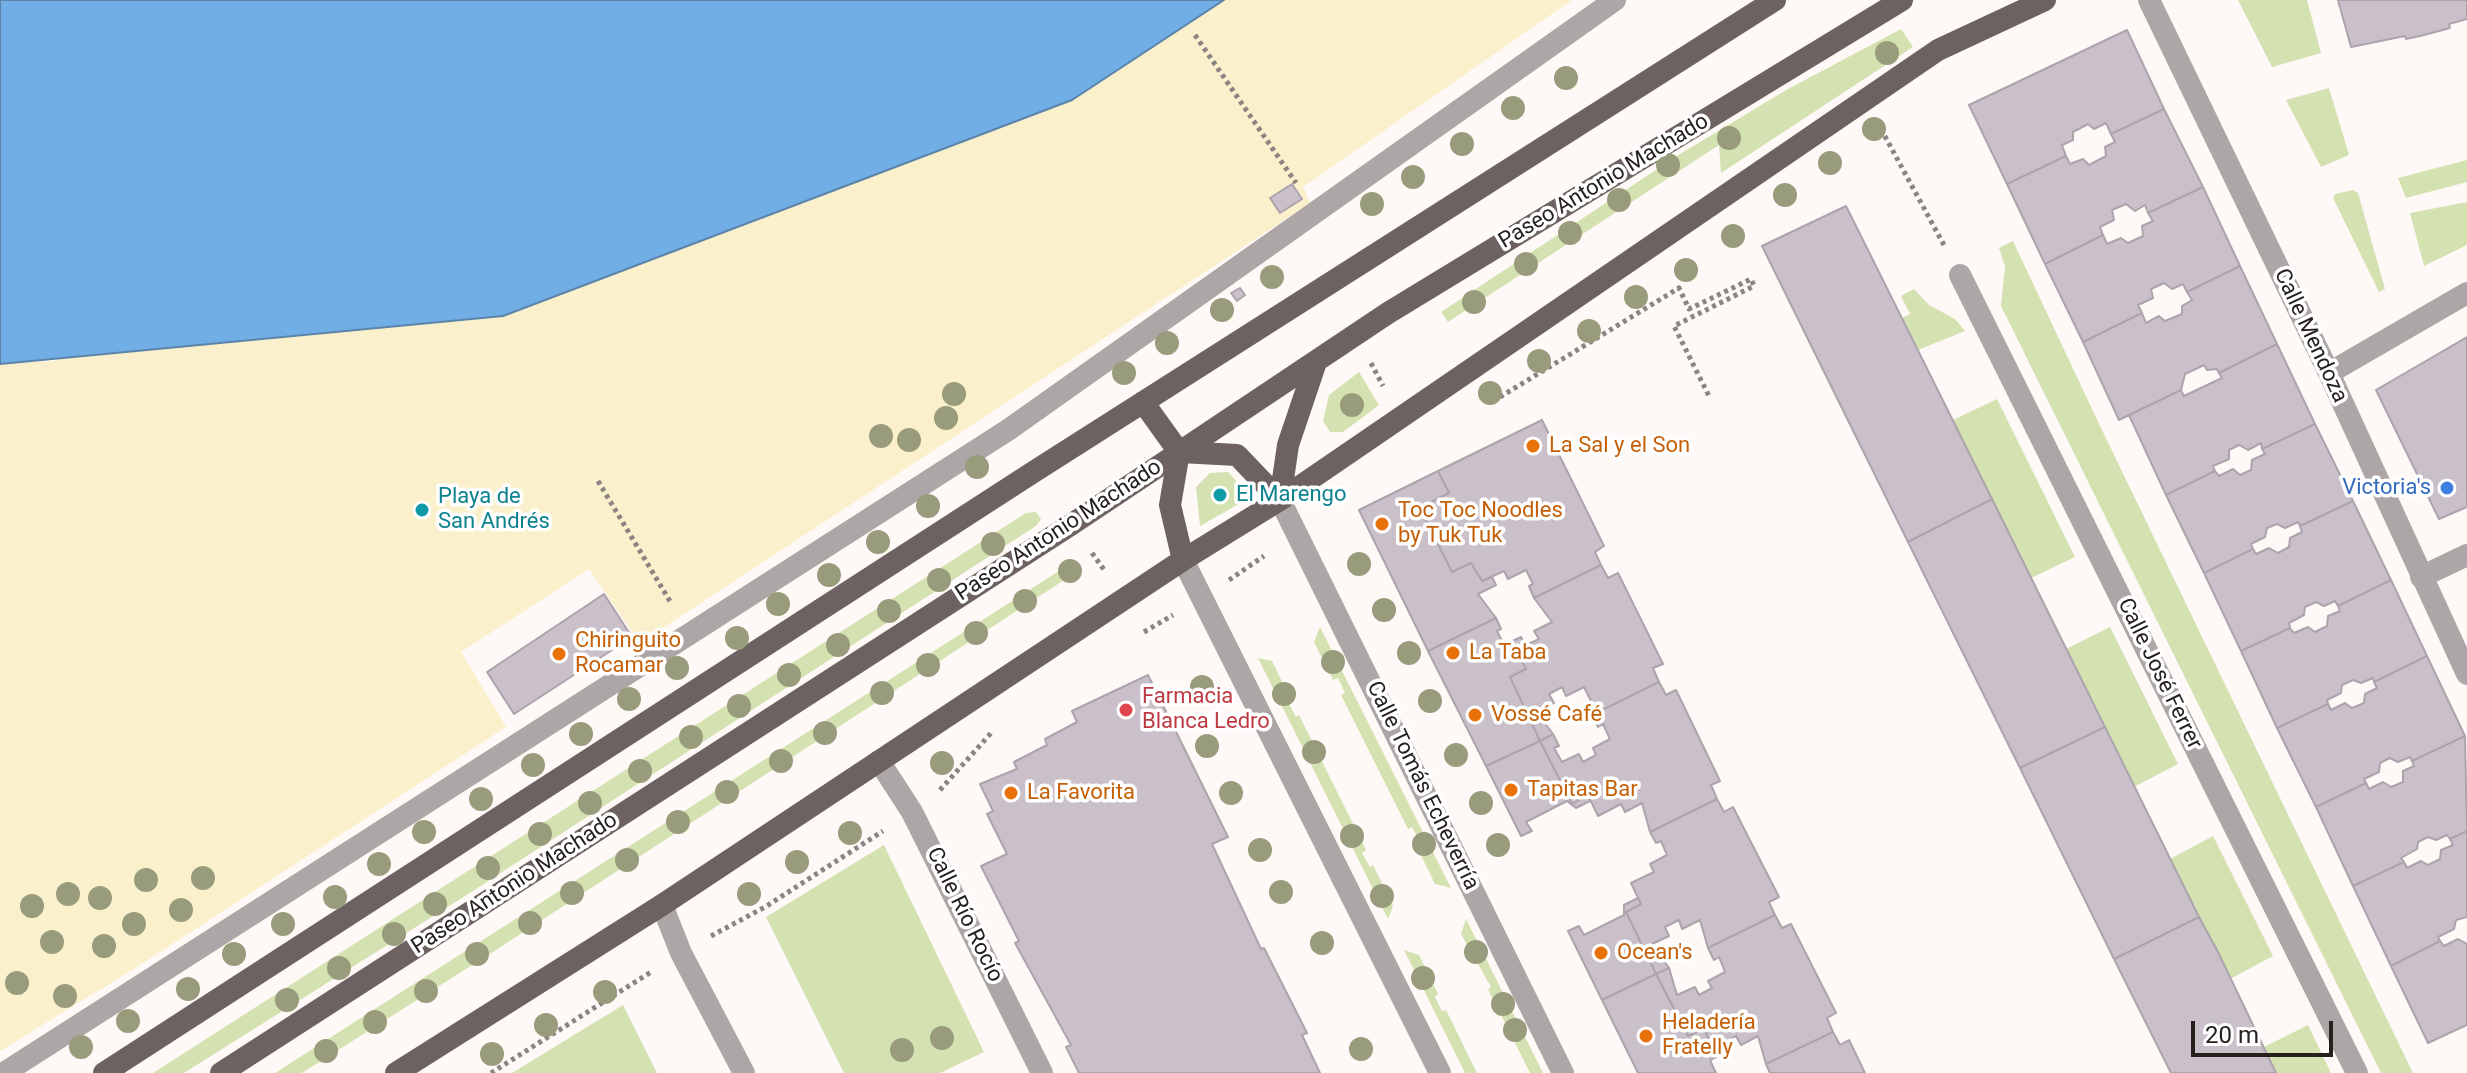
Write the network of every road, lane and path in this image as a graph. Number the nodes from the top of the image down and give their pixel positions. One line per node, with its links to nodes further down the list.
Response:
1 (1615, 0): 8 (street)
2 (1775, 0): 15 (main road)
3 (1902, 0): 11 (main road, Paseo Antonio Machado)
4 (2045, 0): 18 (main road)
5 (2149, 0): 12 (street, Calle Mendoza)
6 (1195, 35): 8 (path)
7 (1892, 150): 9 (path)
8 (1323, 206): 26 (street)
9 (1960, 275): 34 (street, Calle José Ferrer)
10 (2467, 293): 12 (street)
11 (1316, 362): 16 (main road, Paseo Antonio Machado); 18 (main road)
12 (2329, 373): 21 (street, Calle Mendoza)
13 (1710, 398): 14 (path)
14 (1495, 400)
15 (1143, 402): 16 (main road); 27 (main road)
16 (1179, 452): 18 (main road); 20 (main road); 28 (main road, Paseo Antonio Machado)
17 (598, 481): 22 (path)
18 (1280, 500): 20 (main road); 33 (street, Calle Tomás Echeverría)
19 (2467, 555): 21 (street)
20 (1183, 560): 24 (main road); 32 (street)
21 (2421, 577): 23 (street, Calle Mendoza)
22 (674, 609)
23 (2467, 674)
24 (879, 761): 25 (main road); 31 (street, Calle Río Rocío)
25 (662, 905): 29 (main road); 30 (street)
26 (4, 1073)
27 (104, 1073)
28 (221, 1073)
29 (396, 1073)
30 (744, 1073)
31 (1042, 1073)
32 (1440, 1073)
33 (1563, 1073)
34 (2357, 1073)

